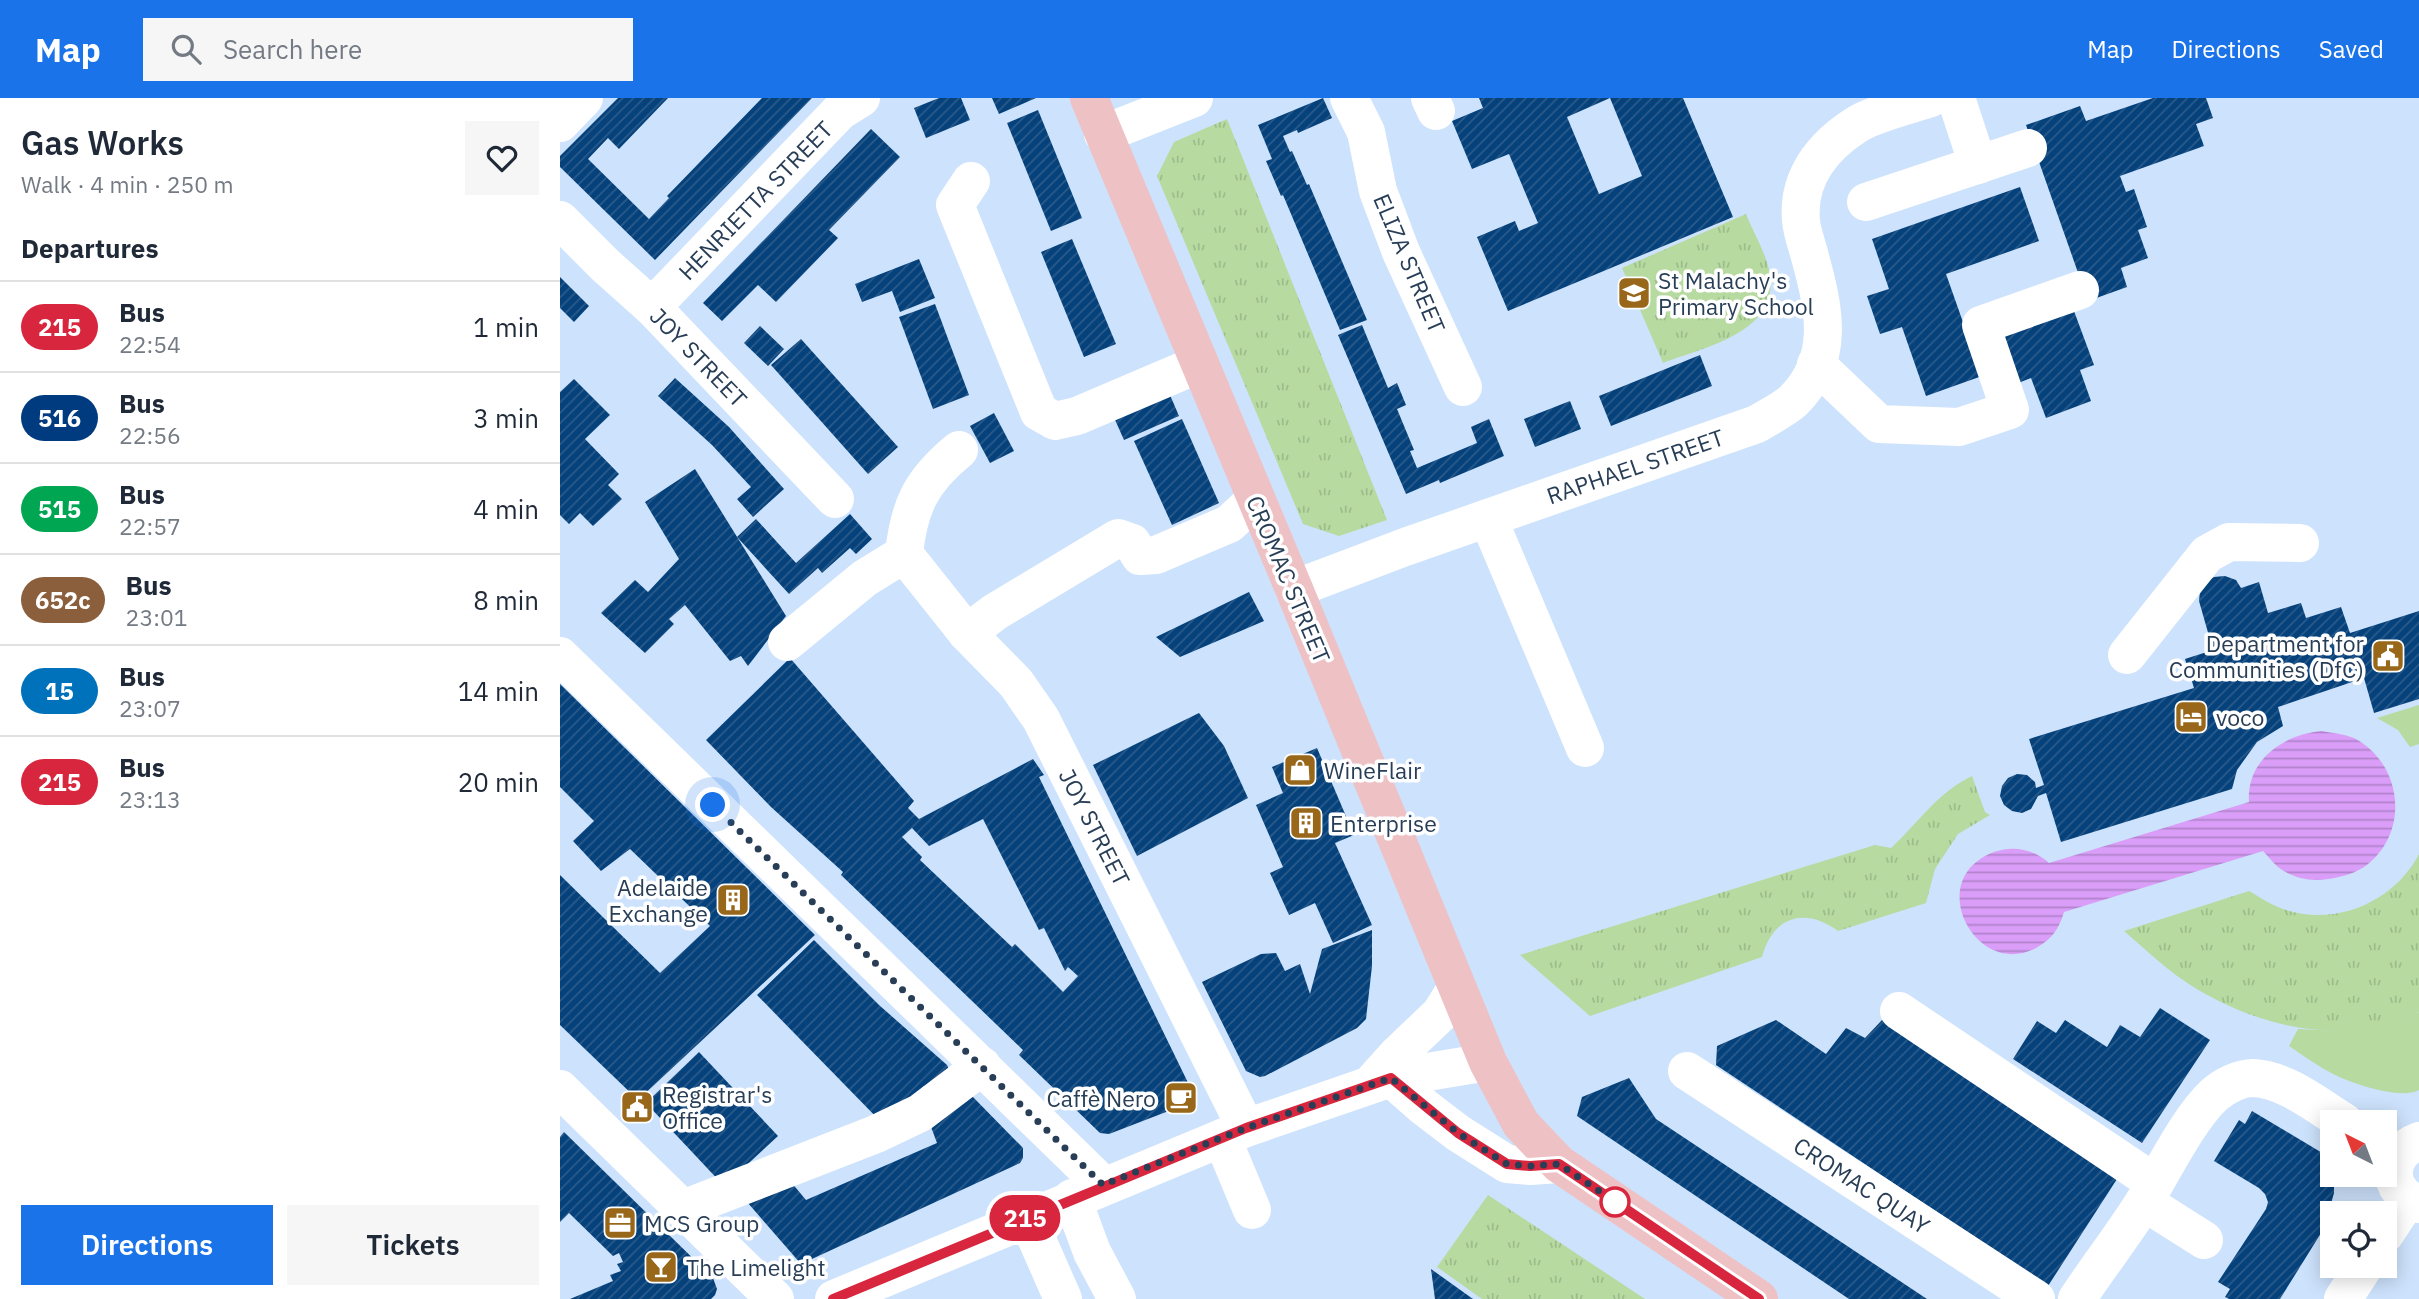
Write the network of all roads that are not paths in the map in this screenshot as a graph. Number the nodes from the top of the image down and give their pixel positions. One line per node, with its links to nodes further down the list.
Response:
1 (584, 98): 7 (street)
2 (861, 98): 15 (street, HENRIETTA STREET)
3 (1089, 98): 8 (main road, CROMAC STREET)
4 (1194, 98): 8 (street)
5 (1349, 98): 18 (street, ELIZA STREET)
6 (1932, 99): 10 (street); 17 (street, RAPHAEL STREET)
7 (560, 123)
8 (1104, 134): 16 (main road, CROMAC STREET)
9 (2028, 148): 10 (street)
10 (1978, 165): 12 (street)
11 (971, 181): 16 (street)
12 (1866, 202)
13 (560, 220): 15 (street, JOY STREET)
14 (2080, 290): 17 (street)
15 (652, 307): 20 (street, JOY STREET)
16 (1199, 364): 21 (main road, CROMAC STREET)
17 (1816, 364): 22 (street, RAPHAEL STREET)
18 (1463, 387)
19 (959, 450): 24 (street)
20 (835, 499)
21 (1256, 499): 25 (main road, CROMAC STREET); 26 (street)
22 (1488, 518): 25 (street, RAPHAEL STREET); 30 (street)
23 (2300, 543): 29 (street)
24 (904, 554): 26 (street, JOY STREET); 27 (street)
25 (1294, 589): 31 (main road, CROMAC STREET)
26 (967, 633): 39 (street, JOY STREET)
27 (787, 642)
28 (560, 656): 34 (street)
29 (2127, 656)
30 (1585, 748)
31 (1457, 987): 33 (main road, CROMAC STREET); 36 (street)
32 (1899, 1011): 43 (street)
33 (1488, 1062): 36 (street); 41 (main road, CROMAC STREET)
34 (982, 1066): 42 (street); 45 (street)
35 (1687, 1071): 56 (street, CROMAC QUAY)
36 (1381, 1081): 39 (street); 41 (street)
37 (560, 1089): 45 (street)
38 (2324, 1110): 43 (street)
39 (1234, 1133): 42 (street); 46 (street, JOY STREET)
40 (2401, 1147): 44 (street)
41 (1559, 1164): 55 (main road, CROMAC STREET)
42 (1088, 1192): 47 (street); 54 (street)
43 (2149, 1193): 49 (street); 57 (street)
44 (2414, 1202): 48 (street)
45 (683, 1209): 51 (street)
46 (1252, 1210)
47 (1027, 1217): 52 (street); 53 (street)
48 (2397, 1221)
49 (2204, 1240)
50 (2357, 1278): 58 (street)
51 (775, 1299)
52 (834, 1299)
53 (1063, 1299)
54 (1117, 1299)
55 (1759, 1299)
56 (2036, 1299)
57 (2077, 1299)
58 (2343, 1299)

